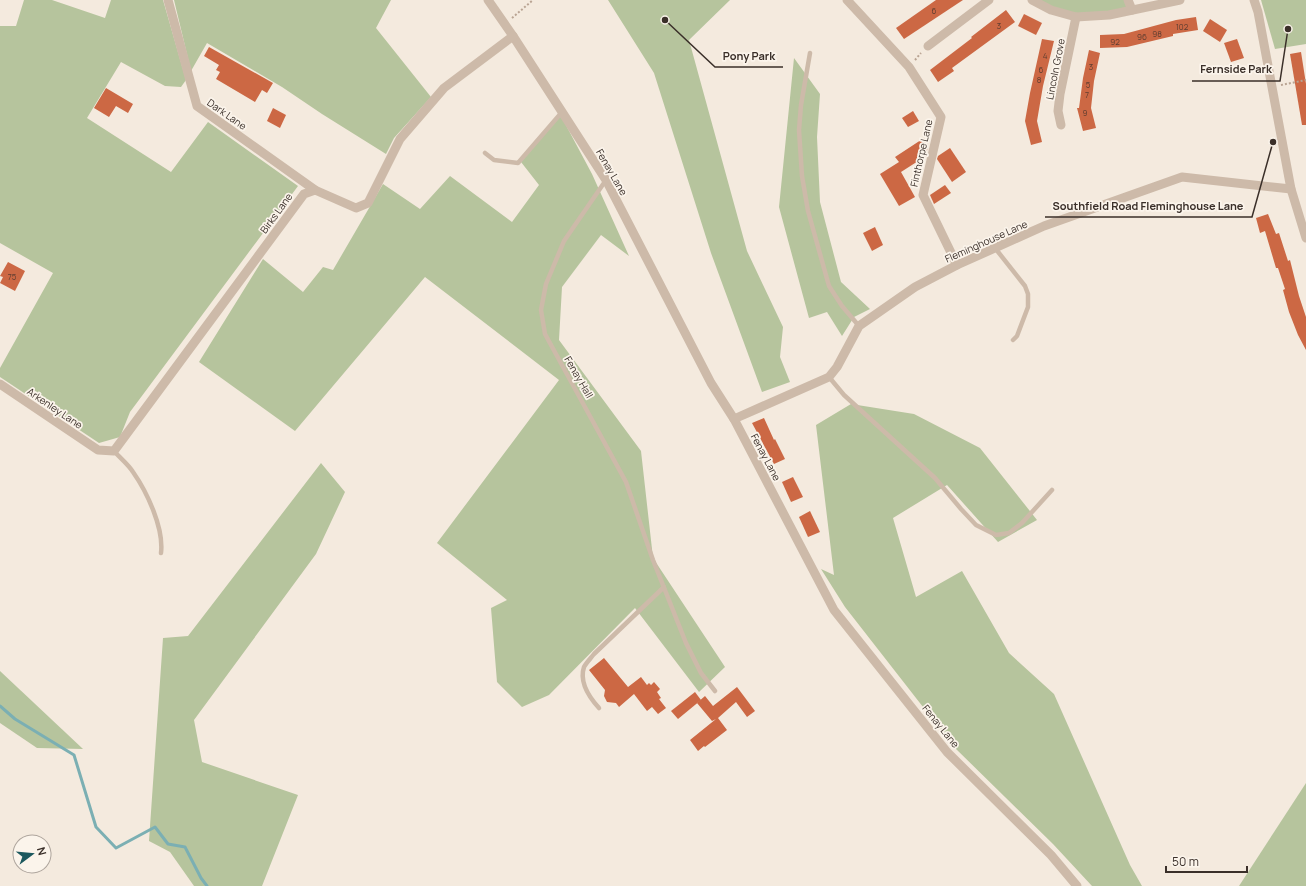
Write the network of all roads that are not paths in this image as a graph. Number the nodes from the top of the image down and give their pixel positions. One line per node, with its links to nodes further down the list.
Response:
1 (168, 0): 19 (street, Dark Lane)
2 (488, 0): 11 (street, Fenay Lane)
3 (847, 0): 22 (street, Finthorpe Lane)
4 (989, 0): 12 (street)
5 (1032, 0): 10 (street)
6 (1128, 0): 9 (street)
7 (1180, 0): 9 (street)
8 (1254, 0): 18 (street)
9 (1132, 10): 10 (street)
10 (1076, 17): 15 (street, Lincoln Grove)
11 (513, 36): 14 (street, Fenay Lane); 19 (street)
12 (928, 46)
13 (810, 53): 23 (lane)
14 (562, 112): 16 (lane); 17 (street, Fenay Lane)
15 (1061, 125)
16 (485, 153)
17 (606, 180): 27 (street, Fenay Lane); 31 (lane, Fenay Hall)
18 (1291, 189): 20 (street); 21 (street, Fleminghouse Lane)
19 (315, 190): 28 (street, Birks Lane)
20 (1306, 238)
21 (995, 248): 22 (street, Fleminghouse Lane); 24 (lane)
22 (957, 265): 23 (street, Fleminghouse Lane)
23 (859, 326): 25 (street, Fleminghouse Lane)
24 (1013, 340)
25 (829, 377): 27 (street); 29 (lane)
26 (0, 384): 28 (street, Arkenley Lane)
27 (734, 419): 34 (street, Fenay Lane)
28 (114, 451): 30 (lane)
29 (1052, 490)
30 (161, 553)
31 (664, 587): 32 (lane, Fenay Hall); 33 (lane)
32 (715, 691)
33 (599, 708)
34 (1077, 886)

